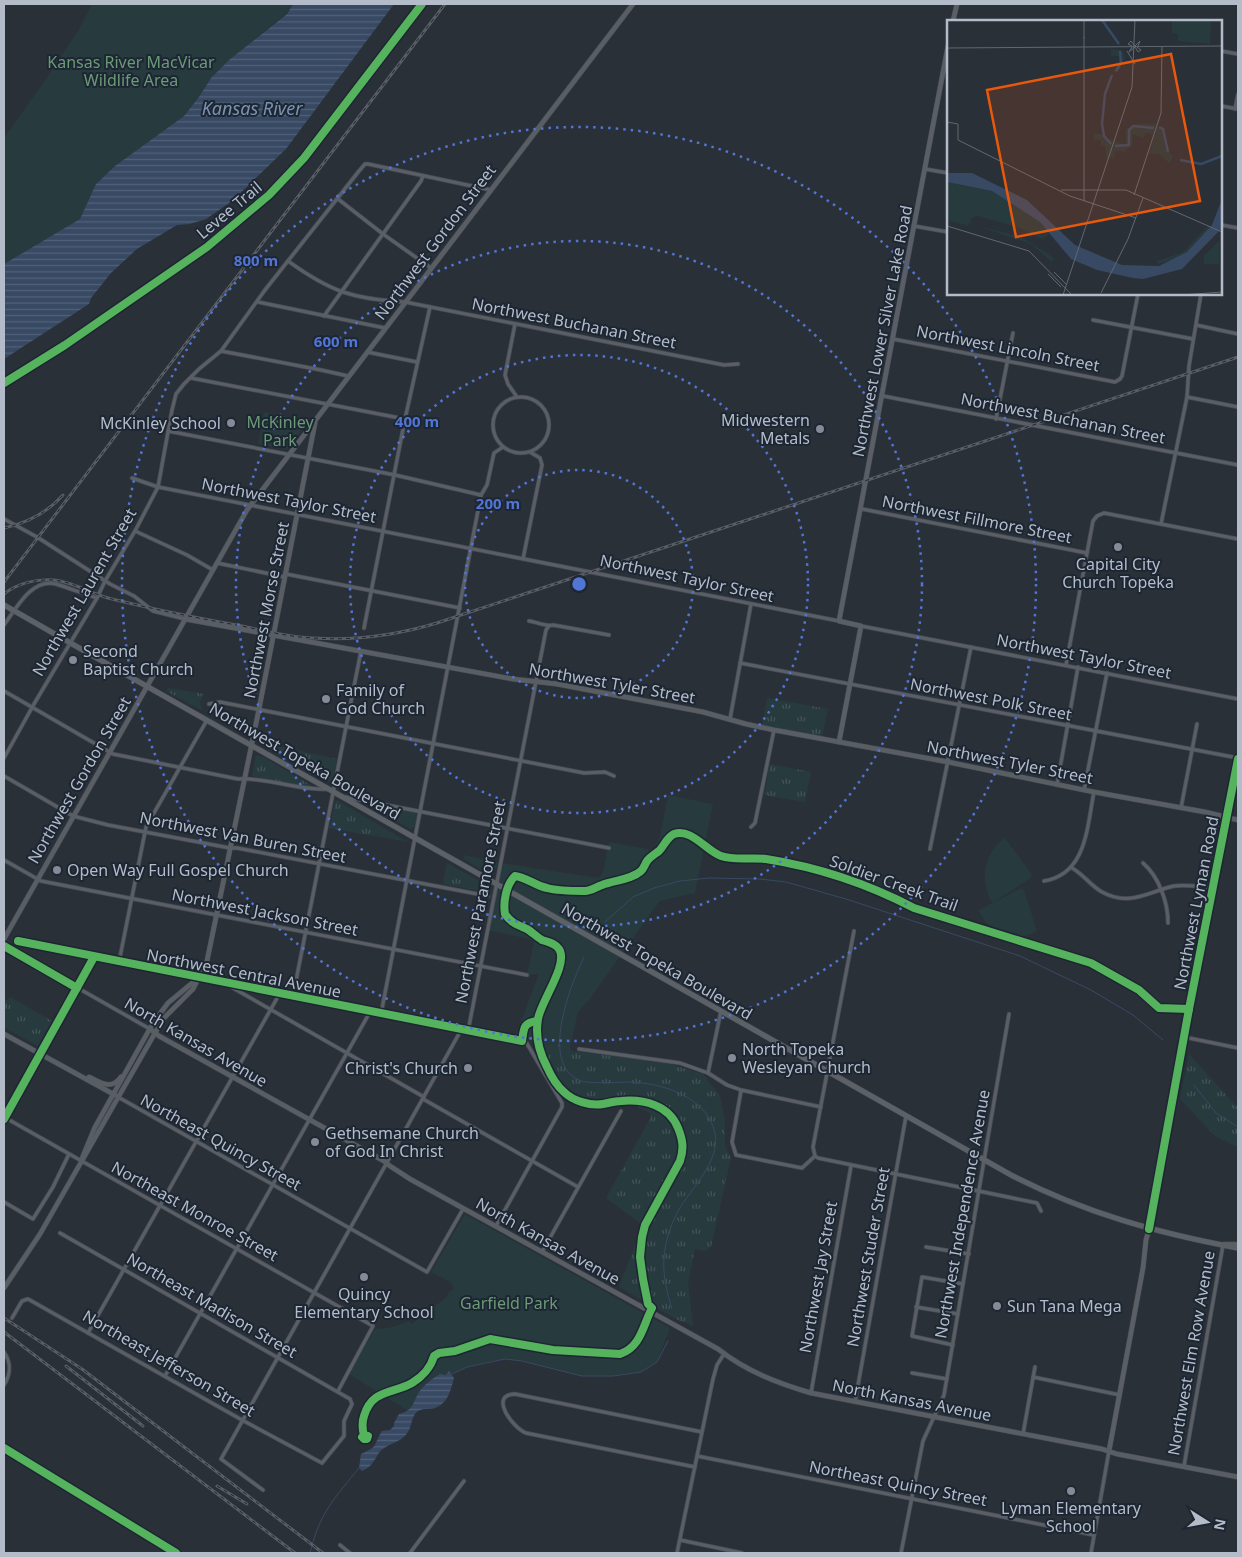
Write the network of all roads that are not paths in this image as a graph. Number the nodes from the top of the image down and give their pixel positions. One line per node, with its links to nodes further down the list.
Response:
1 (634, 4): 13 (main road, Northwest Gordon Street)
2 (956, 4): 3 (street)
3 (953, 20)
4 (947, 51): 10 (street, Northwest Lower Silver Lake Road)
5 (1222, 51): 6 (street)
6 (1238, 54)
7 (1238, 94): 9 (street)
8 (1222, 106): 9 (street)
9 (1237, 109)
10 (925, 169): 11 (street); 16 (street, Northwest Lower Silver Lake Road)
11 (947, 173)
12 (423, 176): 13 (street); 14 (street, Northwest Laurent Street); 19 (street)
13 (491, 190): 21 (main road, Northwest Gordon Street)
14 (338, 199): 19 (street); 20 (street, Northwest Laurent Street)
15 (1222, 224): 17 (street)
16 (914, 226): 18 (street); 36 (street, Northwest Lower Silver Lake Road)
17 (1238, 228)
18 (947, 232)
19 (383, 234): 21 (street); 22 (street)
20 (288, 261): 22 (street); 25 (street, Northwest Laurent Street)
21 (431, 268): 26 (main road, Northwest Gordon Street)
22 (340, 292): 26 (street); 28 (street)
23 (1138, 295): 32 (street)
24 (1201, 295): 31 (street)
25 (258, 302): 28 (street); 38 (street, Northwest Laurent Street)
26 (405, 302): 27 (street, Northwest Buchanan Street); 33 (main road, Northwest Gordon Street)
27 (430, 307): 30 (street, Northwest Buchanan Street); 41 (street)
28 (324, 316): 33 (street)
29 (1093, 320): 32 (street)
30 (515, 324): 42 (street, Northwest Buchanan Street); 46 (street)
31 (1196, 325): 35 (street); 37 (street)
32 (1132, 327): 37 (street); 40 (street, Northwest Lincoln Street)
33 (385, 328): 39 (main road, Northwest Gordon Street)
34 (1013, 333): 40 (street)
35 (1238, 334)
36 (893, 339): 40 (street, Northwest Lincoln Street); 45 (street, Northwest Lower Silver Lake Road)
37 (1193, 339): 47 (street)
38 (221, 351): 43 (street); 44 (street, Northwest Laurent Street)
39 (366, 352): 41 (street); 43 (main road, Northwest Gordon Street)
40 (1006, 361): 51 (street)
41 (417, 362): 50 (street)
42 (738, 364)
43 (348, 376): 48 (main road, Northwest Gordon Street)
44 (190, 378): 48 (street); 53 (street, Northwest Laurent Street)
45 (883, 396): 51 (street, Northwest Buchanan Street); 65 (street, Northwest Lower Silver Lake Road)
46 (517, 397): 54 (street); 55 (street)
47 (1186, 397): 49 (street); 56 (street)
48 (328, 403): 50 (street); 52 (main road, Northwest Gordon Street)
49 (1238, 407)
50 (405, 419): 60 (street)
51 (996, 419): 56 (street, Northwest Buchanan Street)
52 (315, 420): 57 (main road, Northwest Gordon Street); 58 (main road, Northwest Morse Street)
53 (168, 431): 57 (street); 62 (street, Northwest Laurent Street)
54 (503, 447): 55 (street); 63 (street)
55 (530, 452): 74 (street)
56 (1176, 453): 59 (street, Northwest Buchanan Street); 68 (street)
57 (289, 454): 58 (street); 64 (main road, Northwest Gordon Street)
58 (308, 458): 60 (street); 66 (main road, Northwest Morse Street)
59 (1238, 465)
60 (394, 475): 63 (street); 70 (street)
61 (132, 478): 62 (street, Northwest Taylor Street)
62 (158, 487): 64 (street, Northwest Taylor Street); 69 (street, Northwest Laurent Street)
63 (481, 495): 72 (street)
64 (250, 505): 66 (street, Northwest Taylor Street); 75 (main road, Northwest Gordon Street)
65 (862, 509): 73 (street, Northwest Fillmore Street); 86 (street, Northwest Lower Silver Lake Road)
66 (298, 515): 70 (street, Northwest Taylor Street); 77 (main road, Northwest Morse Street)
67 (4, 519): 78 (street, Northwest Tyler Street)
68 (1160, 524): 71 (street); 73 (street)
69 (135, 531): 76 (street); 78 (street, Northwest Laurent Street)
70 (384, 532): 72 (street, Northwest Taylor Street); 79 (street)
71 (1238, 539)
72 (470, 549): 74 (street, Northwest Taylor Street); 83 (street)
73 (1087, 553): 96 (street)
74 (523, 559): 81 (street, Northwest Taylor Street)
75 (217, 563): 76 (main road, Northwest Gordon Street); 77 (street)
76 (213, 570): 84 (main road, Northwest Gordon Street)
77 (286, 576): 79 (street); 92 (main road, Northwest Morse Street)
78 (105, 581): 80 (street, Northwest Laurent Street); 84 (street, Northwest Tyler Street)
79 (372, 591): 83 (street); 90 (street)
80 (97, 598): 87 (street); 107 (street, Northwest Laurent Street)
81 (751, 604): 86 (street, Northwest Taylor Street); 95 (street)
82 (4, 605): 102 (main road, Northwest Topeka Boulevard, bridge)
83 (460, 608): 97 (street)
84 (185, 619): 92 (main road, Northwest Tyler Street); 102 (main road, Northwest Gordon Street)
85 (529, 621): 88 (street)
86 (839, 621): 89 (street, Northwest Taylor Street)
87 (4, 625)
88 (549, 626): 91 (street); 100 (street, Northwest Paramore Street)
89 (861, 626): 93 (street, Northwest Taylor Street); 101 (street)
90 (364, 628)
91 (609, 635)
92 (274, 636): 94 (main road, Northwest Tyler Street); 108 (main road, Northwest Morse Street)
93 (971, 647): 96 (street, Northwest Taylor Street); 106 (street)
94 (361, 651): 97 (main road, Northwest Tyler Street); 112 (street)
95 (740, 663): 101 (street, Northwest Polk Street); 109 (street)
96 (1066, 665): 98 (street, Northwest Taylor Street)
97 (448, 667): 100 (main road, Northwest Tyler Street); 117 (street)
98 (1078, 667): 99 (street, Northwest Taylor Street); 113 (street)
99 (1107, 673): 104 (street, Northwest Taylor Street); 115 (street)
100 (537, 682): 109 (main road, Northwest Tyler Street); 123 (street, Northwest Paramore Street)
101 (850, 684): 106 (street, Northwest Polk Street); 116 (street)
102 (147, 685): 110 (main road, Northwest Topeka Boulevard); 120 (main road, Northwest Gordon Street)
103 (4, 691): 107 (street)
104 (1238, 699)
105 (208, 704): 108 (street)
106 (959, 705): 113 (street, Northwest Polk Street); 124 (street)
107 (32, 708): 120 (street); 121 (street, Northwest Laurent Street)
108 (259, 709): 112 (street); 118 (main road, Northwest Morse Street)
109 (730, 719): 114 (main road, Northwest Tyler Street)
110 (207, 720): 118 (main road, Northwest Topeka Boulevard); 125 (street)
111 (1198, 724): 119 (street)
112 (346, 726): 117 (street); 130 (street)
113 (1068, 726): 115 (street, Northwest Polk Street); 129 (street)
114 (774, 730): 116 (main road, Northwest Tyler Street); 139 (street)
115 (1095, 731): 119 (street, Northwest Polk Street); 131 (street)
116 (839, 742): 124 (main road, Northwest Tyler Street)
117 (434, 743): 123 (street); 135 (street)
118 (251, 745): 128 (main road, Northwest Morse Street); 130 (main road, Northwest Topeka Boulevard)
119 (1192, 750): 122 (street, Northwest Polk Street); 134 (street)
120 (109, 752): 125 (street); 136 (main road, Northwest Gordon Street)
121 (4, 758)
122 (1238, 758): 137 (street, Northwest Lyman Road)
123 (521, 760): 127 (street); 140 (street, Northwest Paramore Street)
124 (948, 762): 129 (main road, Northwest Tyler Street); 145 (street)
125 (180, 768): 128 (street); 141 (street)
126 (4, 776): 136 (street, Northwest Van Buren Street)
127 (614, 776)
128 (244, 779): 130 (street); 143 (main road, Northwest Morse Street)
129 (1057, 785): 131 (main road, Northwest Tyler Street)
130 (331, 790): 133 (main road, Northwest Topeka Boulevard); 148 (street)
131 (1084, 790): 132 (main road, Northwest Tyler Street)
132 (1094, 792): 134 (main road, Northwest Tyler Street); 149 (street)
133 (340, 795): 135 (street); 142 (main road, Northwest Topeka Boulevard)
134 (1181, 808): 137 (main road, Northwest Tyler Street)
135 (421, 812): 140 (street); 142 (street)
136 (73, 816): 141 (street, Northwest Van Buren Street); 150 (main road, Northwest Gordon Street)
137 (1226, 818): 138 (main road, Northwest Tyler Street); 154 (street, Northwest Lyman Road)
138 (1238, 820)
139 (751, 827)
140 (508, 828): 144 (street); 153 (street, Northwest Paramore Street)
141 (145, 831): 143 (street, Northwest Van Buren Street); 157 (street)
142 (415, 838): 151 (street); 153 (main road, Northwest Topeka Boulevard)
143 (230, 848): 148 (street, Northwest Van Buren Street); 158 (main road, Northwest Morse Street)
144 (609, 848)
145 (930, 849)
146 (4, 860): 150 (street, Northwest Jackson Street)
147 (1143, 863): 155 (street)
148 (319, 864): 151 (street, Northwest Van Buren Street); 161 (street)
149 (1072, 868): 152 (street); 155 (street)
150 (37, 879): 157 (street, Northwest Jackson Street); 162 (main road, Northwest Gordon Street)
151 (407, 880): 156 (street, Northwest Van Buren Street); 165 (street)
152 (1044, 882)
153 (497, 884): 168 (street, Northwest Paramore Street); 177 (main road, Northwest Topeka Boulevard)
154 (1213, 888): 155 (street); 184 (street, Northwest Lyman Road)
155 (1161, 890): 159 (street)
156 (488, 896)
157 (131, 899): 158 (street, Northwest Jackson Street); 167 (street)
158 (217, 916): 161 (street, Northwest Jackson Street); 170 (main road, Northwest Morse Street)
159 (1168, 923)
160 (854, 931): 190 (street)
161 (306, 932): 165 (street, Northwest Jackson Street); 174 (street)
162 (4, 939)
163 (18, 941): 166 (street, Northwest Central Avenue)
164 (4, 946): 172 (street, North Kansas Avenue)
165 (394, 949): 168 (street, Northwest Jackson Street); 178 (street)
166 (94, 957): 167 (street, Northwest Central Avenue); 172 (street)
167 (119, 962): 170 (street, Northwest Central Avenue)
168 (481, 966): 169 (street, Northwest Jackson Street); 181 (street, Northwest Paramore Street)
169 (528, 975)
170 (198, 978): 171 (street, Northwest Central Avenue); 180 (main road, Northwest Morse Street); 182 (main road, Northwest Morse Street)
171 (224, 982): 173 (street, Northwest Central Avenue); 175 (street)
172 (77, 988): 180 (street, North Kansas Avenue); 187 (street)
173 (280, 993): 174 (street, Northwest Central Avenue); 175 (street)
174 (293, 996): 176 (street, Northwest Central Avenue)
175 (270, 1010): 188 (street); 193 (street)
176 (370, 1012): 178 (street, Northwest Central Avenue); 188 (street)
177 (721, 1012): 190 (main road, Northwest Topeka Boulevard); 191 (street)
178 (381, 1014): 181 (street, Northwest Central Avenue)
179 (1009, 1014): 207 (street, Northwest Independence Avenue)
180 (150, 1029): 182 (main road, North Kansas Avenue); 189 (main road, Northwest Morse Street)
181 (464, 1030): 196 (street, Northwest Paramore Street); 206 (street, Northwest Central Avenue)
182 (155, 1033): 193 (main road, North Kansas Avenue); 195 (main road, Northwest Morse Street)
183 (4, 1034): 187 (main road, Northeast Quincy Street)
184 (1184, 1037): 185 (street); 220 (street, Northwest Lyman Road)
185 (1238, 1048)
186 (579, 1049): 191 (street)
187 (40, 1054): 192 (main road, Northeast Quincy Street); 200 (street)
188 (347, 1054): 196 (street); 201 (street)
189 (130, 1062): 192 (main road); 195 (main road)
190 (828, 1072): 197 (street); 199 (main road, Northwest Topeka Boulevard)
191 (708, 1074): 194 (street)
192 (77, 1075): 195 (main road, Northeast Quincy Street)
193 (232, 1077): 201 (main road, North Kansas Avenue); 202 (street)
194 (741, 1090): 197 (street); 204 (street)
195 (116, 1096): 202 (street, Northeast Quincy Street); 205 (main road)
196 (423, 1098): 206 (street); 208 (street, Northwest Paramore Street)
197 (821, 1107): 204 (street)
198 (621, 1111): 212 (street)
199 (906, 1116): 207 (main road, Northwest Topeka Boulevard); 210 (street, Northwest Studer Street)
200 (4, 1118): 203 (street, Northeast Monroe Street)
201 (309, 1120): 208 (main road, North Kansas Avenue); 211 (street)
202 (196, 1142): 211 (street, Northeast Quincy Street); 215 (street)
203 (69, 1154): 205 (street, Northeast Monroe Street); 214 (street)
204 (816, 1156): 209 (street)
205 (81, 1161): 215 (street, Northeast Monroe Street); 230 (main road)
206 (532, 1161): 212 (street); 218 (street)
207 (985, 1161): 213 (street, Northwest Independence Avenue); 220 (main road, Northwest Topeka Boulevard)
208 (387, 1164): 216 (main road, North Kansas Avenue); 219 (street, Northwest Paramore Street)
209 (851, 1166): 210 (street); 248 (street, Northwest Jay Street)
210 (896, 1174): 213 (street); 250 (street, Northwest Studer Street)
211 (273, 1185): 219 (street, Northeast Quincy Street); 225 (street)
212 (578, 1187): 226 (street)
213 (979, 1191): 217 (street); 227 (street, Northwest Independence Avenue)
214 (4, 1202)
215 (161, 1206): 225 (street, Northeast Monroe Street); 228 (street)
216 (464, 1208): 218 (main road, North Kansas Avenue); 219 (street, Northeast Quincy Street)
217 (1041, 1211)
218 (496, 1226): 226 (main road, North Kansas Avenue)
219 (350, 1228): 231 (street, Northwest Paramore Street)
220 (1149, 1229): 222 (main road, Northwest Topeka Boulevard); 249 (street, Northwest Lyman Road)
221 (60, 1233): 228 (street, Northeast Madison Street)
222 (1224, 1245): 224 (highway); 258 (street, Northwest Elm Row Avenue)
223 (926, 1247): 227 (street)
224 (1238, 1247)
225 (236, 1249): 231 (street, Northeast Monroe Street); 233 (street)
226 (542, 1252): 239 (main road, North Kansas Avenue)
227 (969, 1254): 229 (street, Northwest Independence Avenue)
228 (124, 1269): 233 (street, Northeast Madison Street); 236 (street)
229 (964, 1284): 232 (street); 234 (street, Northwest Independence Avenue)
230 (4, 1288)
231 (314, 1293): 240 (street, Northwest Paramore Street); 247 (street, Northeast Monroe Street)
232 (916, 1307): 234 (street); 237 (street)
233 (200, 1313): 240 (street, Northeast Madison Street); 243 (street)
234 (958, 1314): 237 (street, Northwest Independence Avenue)
235 (12, 1318): 236 (street, Northeast Jefferson Street)
236 (88, 1333): 243 (street, Northeast Jefferson Street)
237 (953, 1344): 245 (street, Northwest Independence Avenue)
238 (4, 1352): 246 (street)
239 (724, 1354): 248 (main road, North Kansas Avenue); 253 (street)
240 (279, 1356): 247 (street, Northeast Madison Street); 252 (street, Northwest Paramore Street)
241 (1035, 1367): 244 (street)
242 (912, 1372): 245 (street)
243 (164, 1376): 252 (street, Northeast Jefferson Street)
244 (1033, 1378): 249 (street); 254 (street)
245 (947, 1379): 251 (street, Northwest Independence Avenue)
246 (4, 1385)
247 (338, 1391): 257 (street, Northeast Madison Street)
248 (811, 1393): 250 (main road, North Kansas Avenue)
249 (1120, 1395): 255 (street, Northwest Lyman Road)
250 (855, 1402): 251 (main road, North Kansas Avenue)
251 (935, 1417): 254 (main road, North Kansas Avenue); 263 (street, Northwest Independence Avenue)
252 (242, 1420): 257 (street, Northeast Jefferson Street); 262 (street, Northwest Paramore Street)
253 (702, 1432): 256 (street); 259 (street)
254 (1023, 1434): 255 (main road, North Kansas Avenue)
255 (1109, 1451): 258 (main road, North Kansas Avenue); 264 (street)
256 (697, 1456): 259 (street); 263 (street, Northeast Quincy Street)
257 (322, 1462)
258 (1184, 1466): 260 (main road, North Kansas Avenue)
259 (695, 1467): 265 (street)
260 (1238, 1477)
261 (464, 1481): 268 (street)
262 (263, 1490)
263 (912, 1499): 264 (street, Northeast Quincy Street); 271 (street, Northwest Independence Avenue)
264 (1094, 1535): 272 (street)
265 (680, 1540): 269 (street); 270 (street)
266 (340, 1545): 267 (street)
267 (350, 1553)
268 (410, 1553)
269 (677, 1553)
270 (742, 1553)
271 (901, 1553)
272 (1091, 1553)

